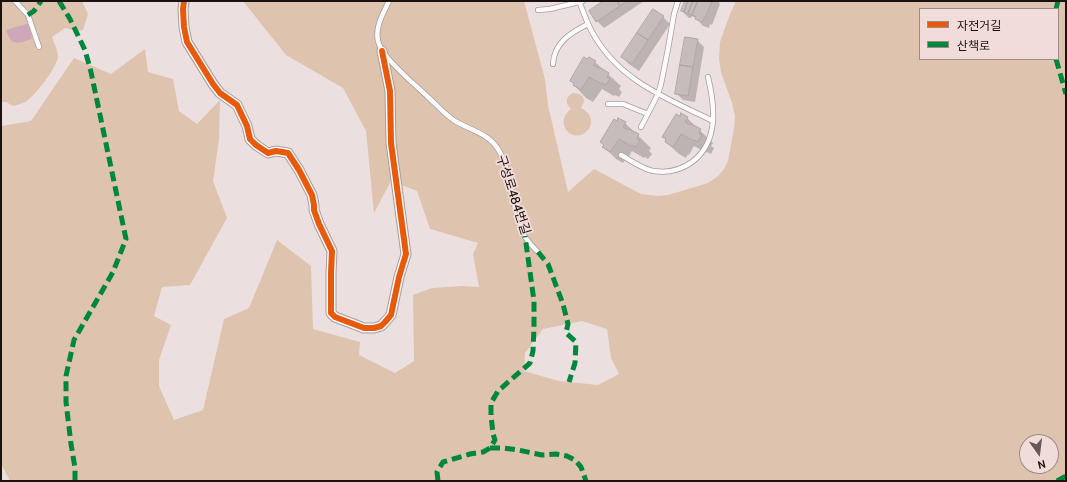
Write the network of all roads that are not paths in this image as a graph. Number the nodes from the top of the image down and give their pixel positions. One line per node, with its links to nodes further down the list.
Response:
1 (15, 1): 8 (lane)
2 (184, 1): 9 (street)
3 (389, 1): 9 (lane)
4 (581, 1): 6 (lane); 7 (lane)
5 (678, 1): 12 (lane)
6 (538, 10)
7 (588, 24): 10 (lane); 12 (lane)
8 (39, 47)
9 (382, 51): 18 (lane, 구성로484번길)
10 (553, 64)
11 (708, 77): 15 (lane)
12 (658, 94): 14 (lane); 15 (lane)
13 (608, 104): 14 (lane)
14 (648, 114): 16 (lane)
15 (713, 121): 17 (lane)
16 (641, 127)
17 (621, 156)
18 (538, 252)

